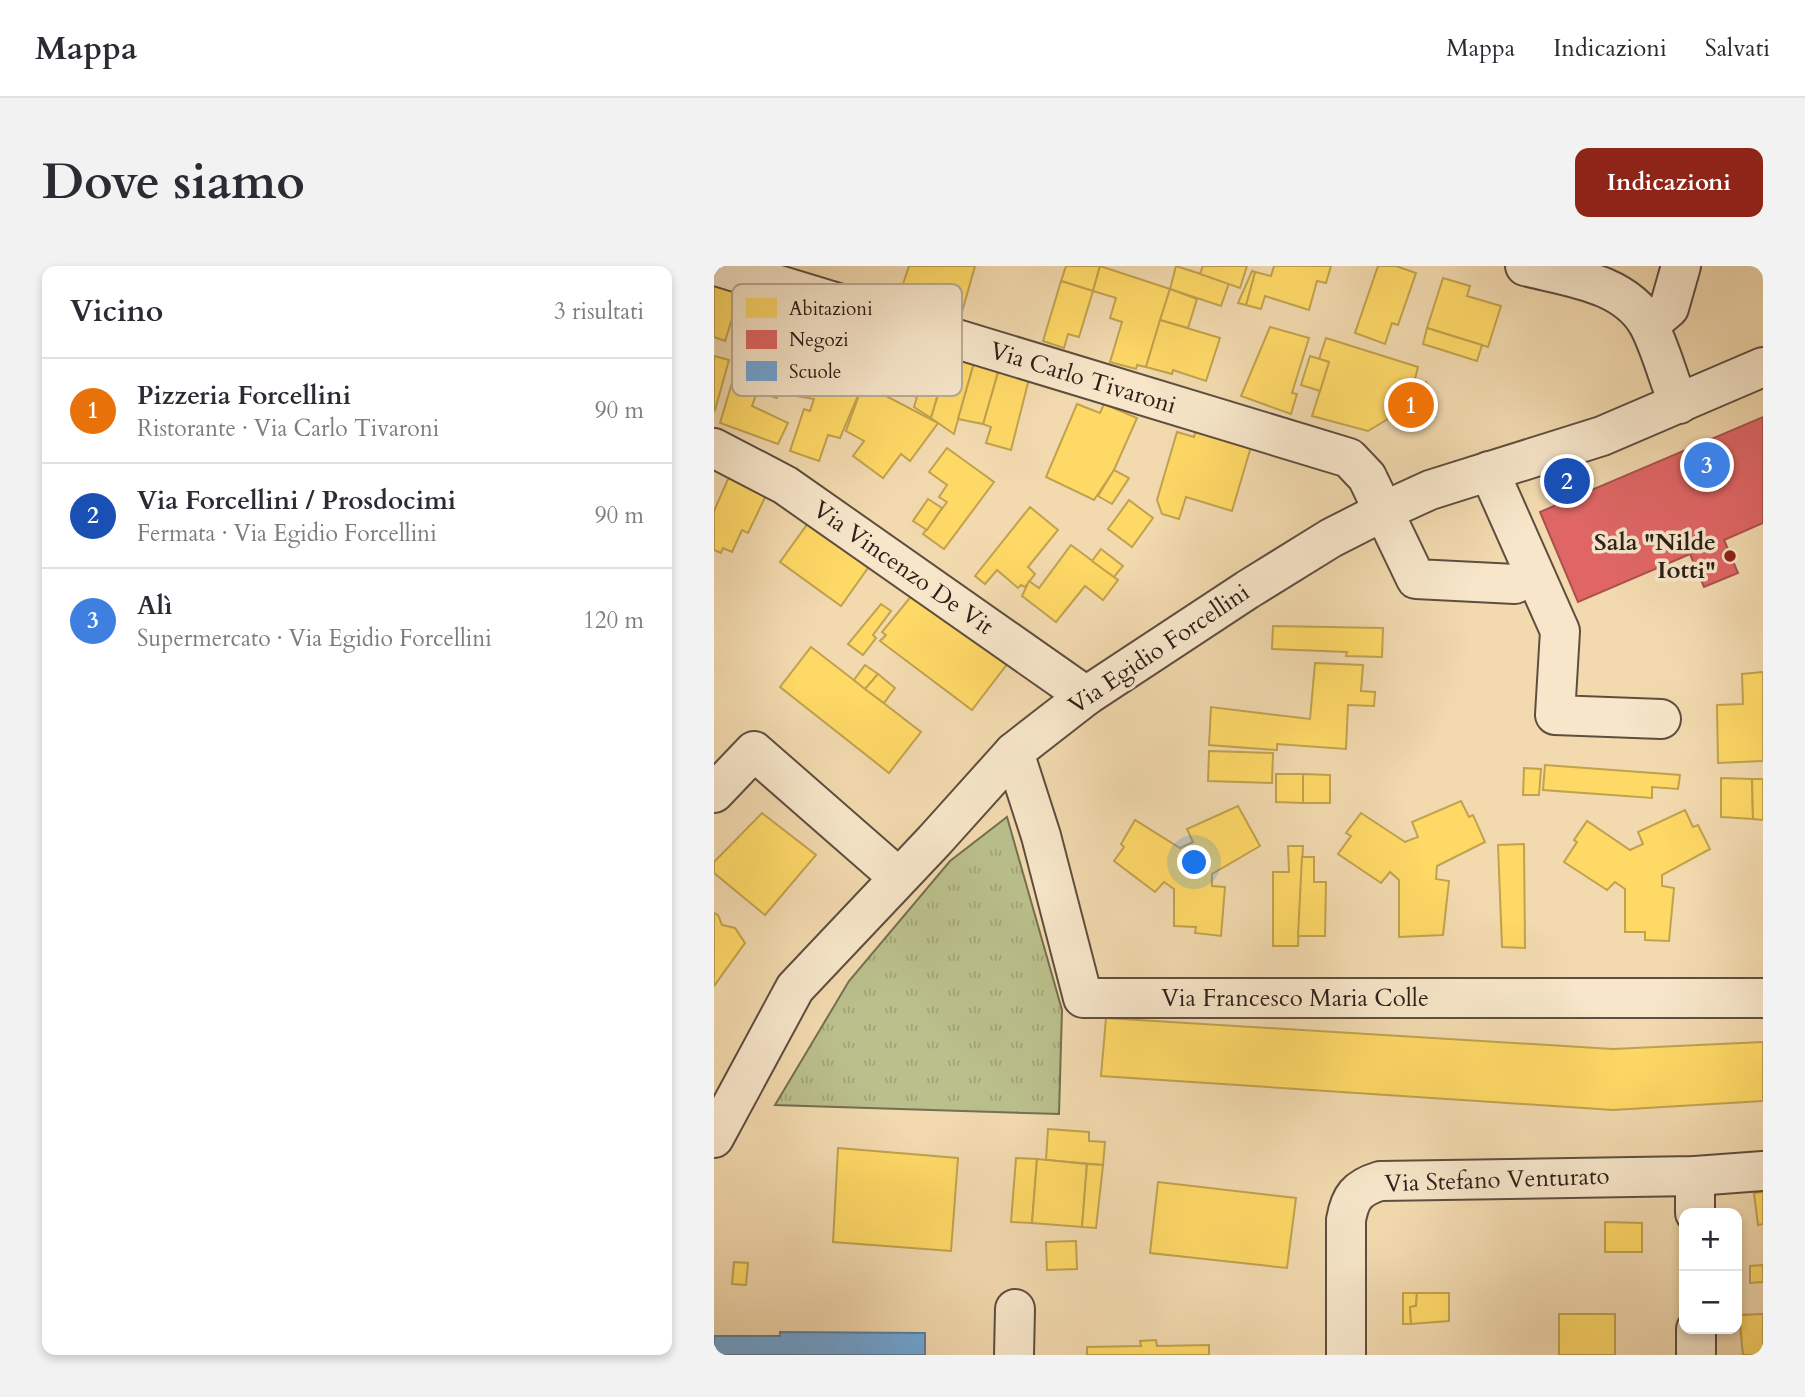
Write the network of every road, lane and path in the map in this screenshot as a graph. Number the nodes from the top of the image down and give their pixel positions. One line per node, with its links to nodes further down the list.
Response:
1 (716, 266): 4 (street, Via Carlo Tivaroni)
2 (1525, 266): 5 (street)
3 (1681, 266): 5 (street)
4 (775, 284)
5 (1649, 325): 8 (street)
6 (962, 341): 11 (street, Via Carlo Tivaroni)
7 (1763, 366): 8 (street, Via Egidio Forcellini)
8 (1679, 404): 10 (street, Via Egidio Forcellini)
9 (714, 448): 13 (street, Via Vincenzo De Vit)
10 (1489, 471): 11 (street, Via Egidio Forcellini); 12 (street)
11 (1384, 511): 12 (street, Via Carlo Tivaroni); 13 (street, Via Egidio Forcellini)
12 (1534, 574): 14 (street)
13 (1086, 696): 15 (street, Via Egidio Forcellini)
14 (1661, 719)
15 (1014, 752): 17 (street, Via Egidio Forcellini); 18 (street, Via Francesco Maria Colle)
16 (714, 793): 17 (street)
17 (898, 877): 19 (street, Via Egidio Forcellini)
18 (1763, 998)
19 (714, 1138)
20 (1763, 1171): 21 (street, Via Stefano Venturato)
21 (1695, 1176): 22 (street); 26 (street, Via Stefano Venturato)
22 (1695, 1208)
23 (1015, 1309): 25 (street)
24 (1696, 1334): 27 (street)
25 (1014, 1355)
26 (1346, 1355)
27 (1696, 1355)

